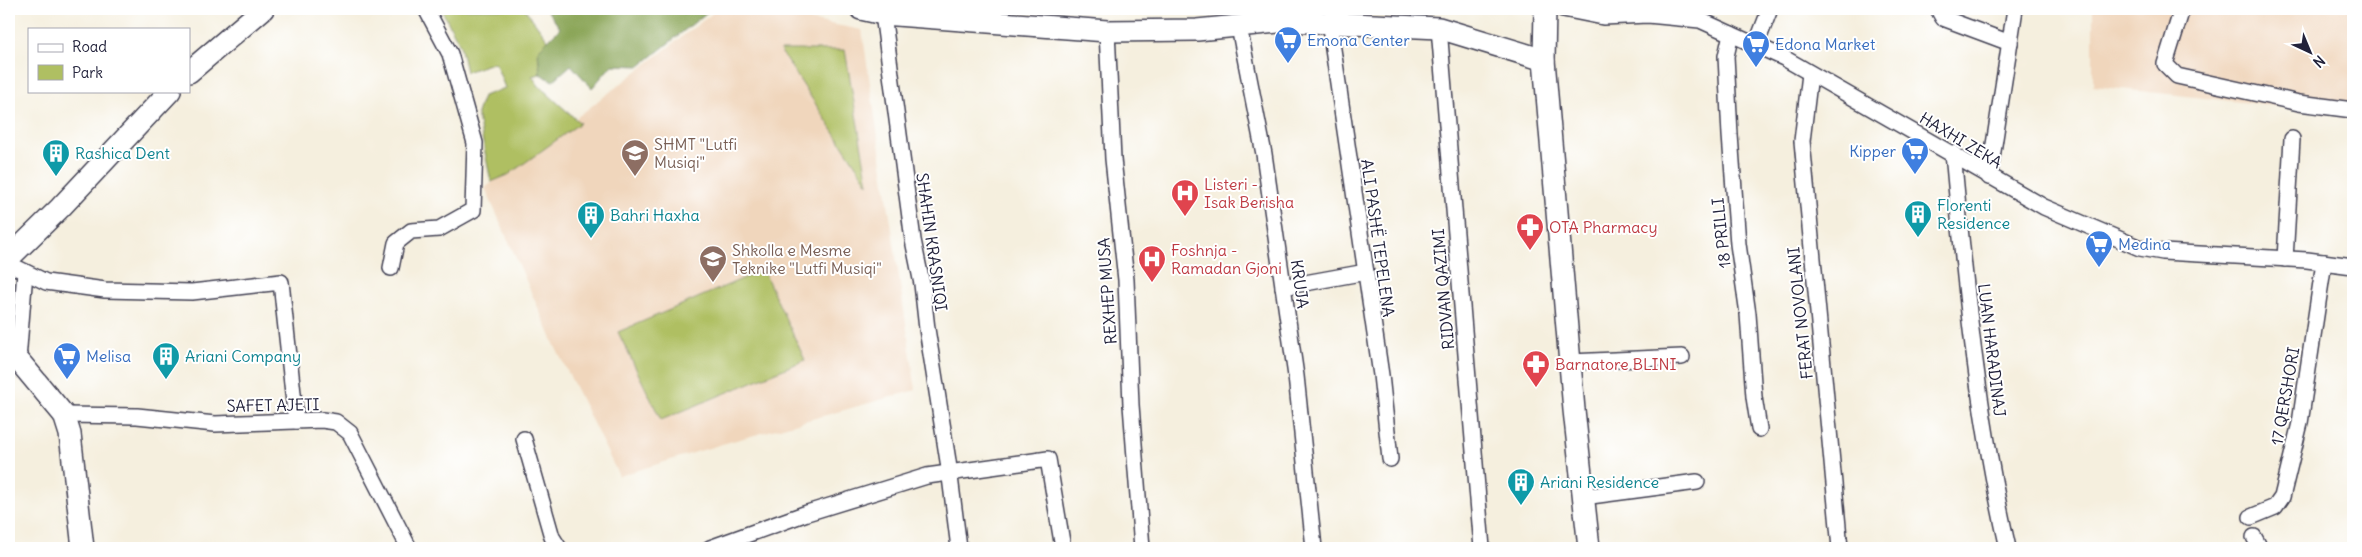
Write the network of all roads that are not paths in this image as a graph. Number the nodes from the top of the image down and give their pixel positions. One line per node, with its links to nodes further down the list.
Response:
1 (263, 9): 21 (street)
2 (426, 9): 33 (street)
3 (861, 9): 11 (street)
4 (1545, 9): 20 (street)
5 (1563, 9): 10 (street, HAXHI ZEKA)
6 (1770, 9): 19 (street)
7 (1938, 9): 18 (street)
8 (2016, 9): 18 (street)
9 (2182, 9): 24 (street)
10 (1648, 12): 17 (street, HAXHI ZEKA)
11 (883, 14): 16 (street); 45 (street, SHAHIN KRASNIQI)
12 (1288, 15): 13 (street); 14 (street)
13 (1329, 22): 15 (street); 35 (street, ALI PASHË TEPELENA)
14 (1240, 27): 16 (street); 36 (street, KRUJA)
15 (1438, 28): 20 (street); 58 (street, RIDVAN QAZIMI)
16 (1107, 31): 56 (street, REXHEP MUSA)
17 (1732, 34): 19 (street, HAXHI ZEKA); 42 (street, 18 PRILLI)
18 (2010, 43): 27 (street)
19 (1756, 45): 22 (street, HAXHI ZEKA)
20 (1544, 60): 39 (street)
21 (190, 71)
22 (1810, 74): 26 (street, HAXHI ZEKA); 60 (street, FERAT NOVOLANI)
23 (169, 92): 28 (street)
24 (2353, 110)
25 (2292, 139): 29 (street)
26 (1953, 153): 27 (street, HAXHI ZEKA); 61 (street, LUAN HARADINAJ)
27 (1989, 177): 29 (street, HAXHI ZEKA)
28 (9, 258)
29 (2285, 259): 30 (street, HAXHI ZEKA)
30 (2324, 262): 32 (street, HAXHI ZEKA); 48 (street, 17 QERSHORI)
31 (9, 264): 34 (street)
32 (2353, 266)
33 (392, 268)
34 (25, 272): 37 (street); 41 (street)
35 (1366, 272): 36 (street); 44 (street, ALI PASHË TEPELENA)
36 (1283, 287): 57 (street, KRUJA)
37 (14, 355): 40 (street)
38 (1682, 357): 39 (street)
39 (1570, 362): 47 (street)
40 (64, 415): 41 (street, SAFET AJETI); 50 (street)
41 (296, 421): 51 (street, SAFET AJETI)
42 (1759, 429)
43 (524, 439): 52 (street)
44 (1390, 459)
45 (950, 473): 49 (street); 54 (street, SHAHIN KRASNIQI); 55 (street)
46 (1697, 482): 47 (street)
47 (1583, 497): 59 (street)
48 (2251, 517)
49 (741, 543): 53 (street)
50 (83, 548)
51 (409, 548)
52 (559, 548)
53 (710, 548)
54 (959, 548)
55 (1063, 548)
56 (1142, 548)
57 (1314, 548)
58 (1482, 548)
59 (1589, 548)
60 (1840, 548)
61 (2008, 548)

